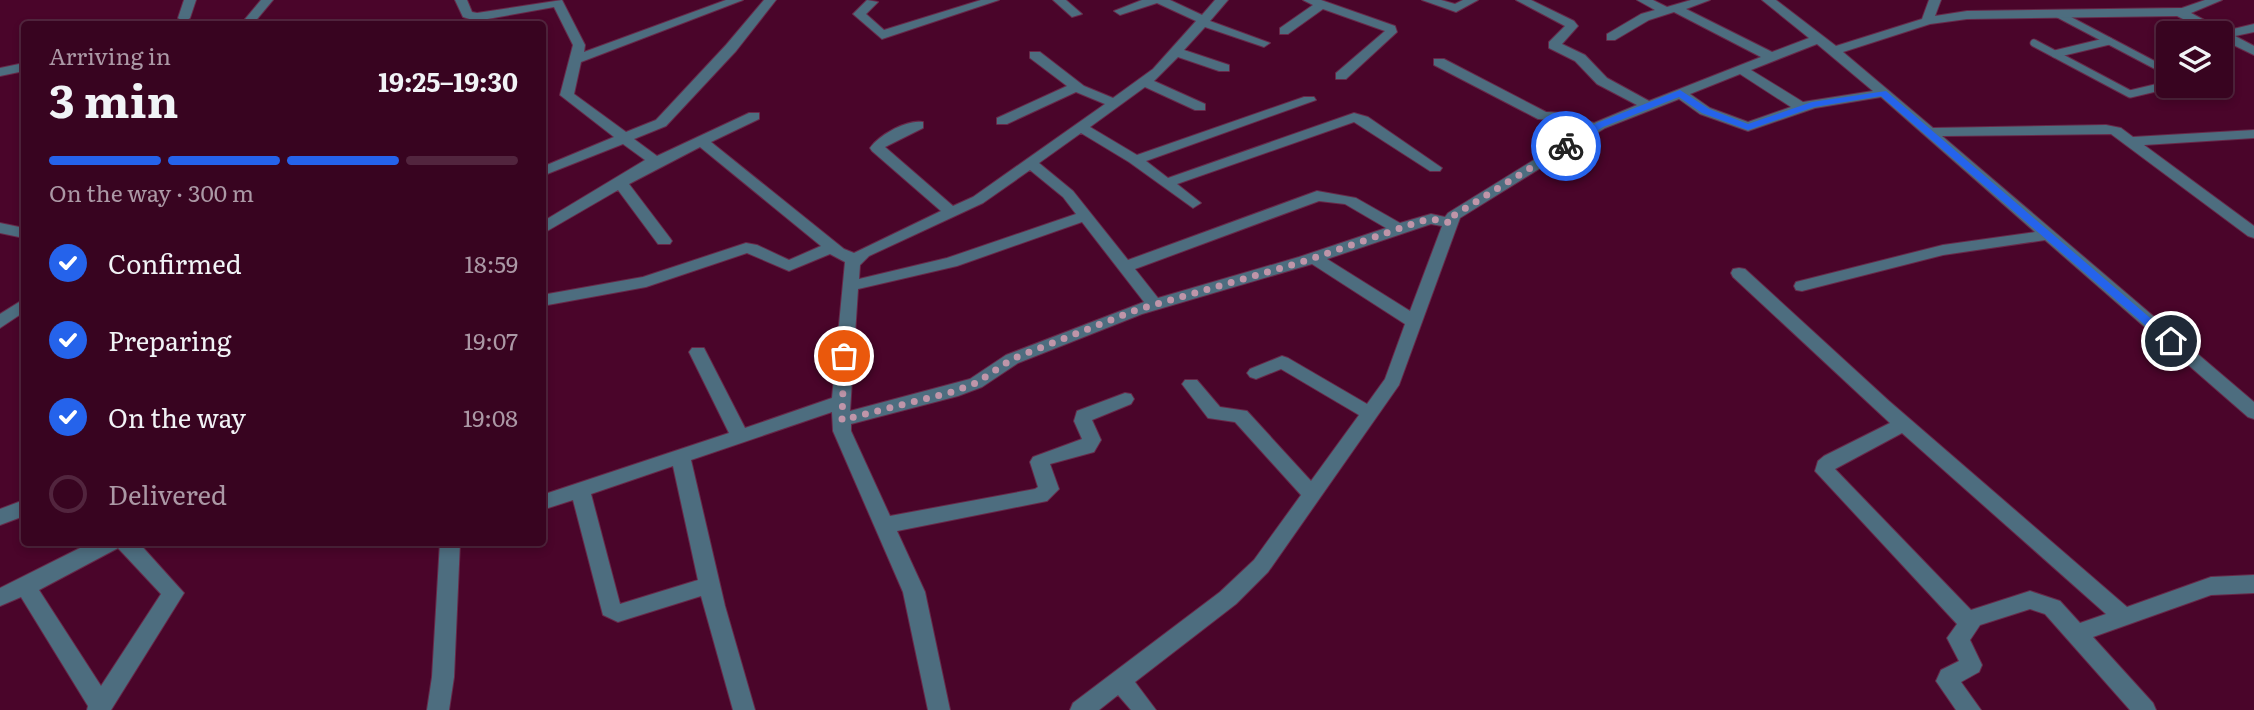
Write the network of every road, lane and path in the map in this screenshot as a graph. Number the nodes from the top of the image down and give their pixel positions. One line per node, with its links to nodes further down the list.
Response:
1 (190, 0): 27 (street)
2 (267, 0): 28 (street)
3 (461, 0): 18 (street)
4 (737, 0): 47 (street)
5 (770, 0): 72 (street)
6 (993, 0): 19 (street)
7 (1059, 0): 25 (street)
8 (1154, 0): 23 (street)
9 (1160, 0): 29 (street)
10 (1222, 0): 29 (street)
11 (1429, 0): 12 (street)
12 (1472, 0)
13 (1522, 0): 62 (street)
14 (1643, 0): 22 (street)
15 (1704, 0): 22 (street)
16 (1768, 0): 36 (street)
17 (2216, 0): 24 (street)
18 (557, 1): 47 (street)
19 (873, 1)
20 (1314, 1): 33 (street); 54 (street)
21 (1931, 1): 30 (street)
22 (1670, 10): 35 (street); 46 (street)
23 (1120, 11)
24 (2179, 12): 26 (street); 31 (street)
25 (1076, 14)
26 (2058, 14): 30 (street); 38 (lane)
27 (184, 18)
28 (250, 21)
29 (1203, 21): 39 (street); 43 (street)
30 (1928, 21): 41 (street)
31 (2196, 21)
32 (2254, 28): 34 (street)
33 (1284, 31)
34 (2233, 32)
35 (1611, 37)
36 (1817, 39): 41 (street); 46 (street)
37 (2233, 40): 42 (street)
38 (2109, 41): 44 (lane); 49 (lane)
39 (1264, 43)
40 (2034, 43): 44 (lane)
41 (1833, 51): 59 (street)
42 (2254, 51)
43 (1176, 52): 51 (street); 55 (street)
44 (2055, 54): 57 (lane)
45 (1035, 55): 56 (street)
46 (1772, 57): 52 (street)
47 (574, 60): 72 (street)
48 (1439, 62): 69 (street)
49 (2156, 66)
50 (21, 67): 53 (street)
51 (1224, 68)
52 (1741, 69): 58 (street); 64 (street)
53 (0, 72)
54 (1341, 76)
55 (1144, 82): 61 (street); 63 (street)
56 (1077, 87): 61 (street); 66 (street)
57 (2156, 88)
58 (1680, 93): 62 (street); 64 (street)
59 (1883, 93): 64 (street); 70 (street)
60 (1310, 100): 75 (street)
61 (1115, 103): 68 (street)
62 (1648, 106): 69 (street)
63 (1200, 107)
64 (1801, 107)
65 (754, 116): 73 (street)
66 (1002, 121)
67 (918, 125): 83 (street)
68 (1080, 127): 75 (street); 76 (street)
69 (1595, 128): 85 (street)
70 (1928, 132): 74 (street); 91 (street)
71 (2254, 134): 74 (street)
72 (622, 139): 77 (street); 79 (street)
73 (701, 141): 77 (street); 93 (street)
74 (2133, 141): 90 (street)
75 (1136, 160): 80 (street)
76 (1030, 163): 83 (street); 84 (street)
77 (652, 164): 81 (street)
78 (1435, 168): 80 (street)
79 (546, 171)
80 (1167, 183): 82 (street)
81 (621, 184): 86 (street); 92 (street)
82 (1194, 203)
83 (952, 213): 95 (street)
84 (1085, 216): 96 (street); 98 (street)
85 (1451, 223): 88 (street); 103 (street)
86 (546, 227)
87 (0, 228): 89 (street)
88 (1398, 229): 94 (street); 96 (street)
89 (21, 232)
90 (2254, 233)
91 (2047, 235): 99 (street); 110 (street)
92 (664, 242)
93 (832, 247): 95 (street); 100 (street)
94 (1314, 258): 101 (street); 103 (street)
95 (855, 260): 98 (street)
96 (1125, 267): 101 (street)
97 (1739, 273): 112 (street)
98 (850, 286): 109 (street)
99 (1802, 286)
100 (546, 300)
101 (1154, 304): 109 (street)
102 (21, 306): 104 (street)
103 (1415, 321): 111 (street)
104 (0, 322)
105 (698, 352): 113 (street)
106 (1256, 373): 111 (street)
107 (1191, 384): 116 (street)
108 (1125, 399): 120 (street)
109 (841, 411): 113 (street); 120 (street)
110 (2254, 412)
111 (1370, 413): 116 (street)
112 (1906, 426): 128 (street); 129 (street)
113 (740, 437): 114 (street)
114 (681, 457): 115 (street); 125 (street)
115 (580, 491): 117 (street); 125 (street)
116 (1312, 494): 131 (street)
117 (546, 502)
118 (21, 509): 119 (street)
119 (0, 517)
120 (884, 525): 135 (street)
121 (103, 546): 126 (street)
122 (129, 546): 132 (street)
123 (450, 546): 133 (street)
124 (2254, 584): 128 (street)
125 (709, 585): 134 (street)
126 (26, 587): 127 (street); 132 (street)
127 (0, 597)
128 (2124, 617): 130 (street)
129 (1967, 620): 130 (street); 138 (street)
130 (2076, 634): 139 (street)
131 (1120, 680): 136 (street); 137 (street)
132 (100, 708)
133 (438, 710)
134 (744, 710)
135 (939, 710)
136 (1081, 710)
137 (1145, 710)
138 (1970, 710)
139 (2145, 710)

